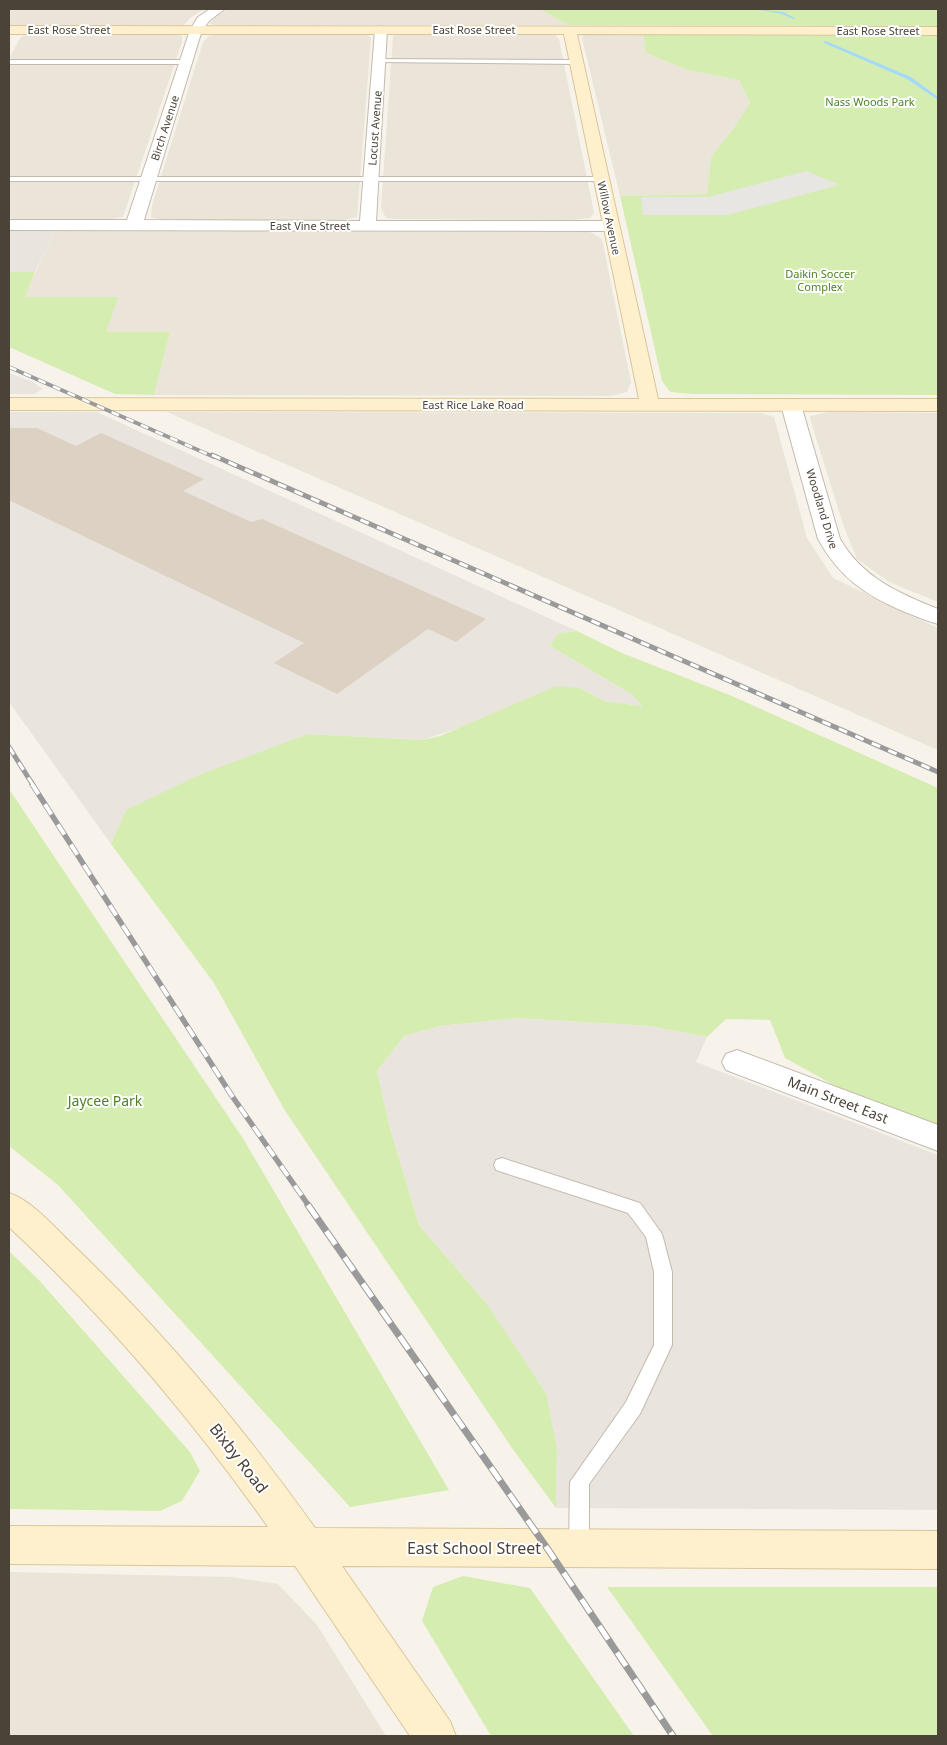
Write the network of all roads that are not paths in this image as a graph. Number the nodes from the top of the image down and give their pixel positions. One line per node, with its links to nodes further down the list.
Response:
1 (218, 9): 2 (street)
2 (196, 30): 3 (street, East Rose Street); 5 (street, East Rose Street); 9 (street, Birch Avenue)
3 (381, 30): 4 (street, East Rose Street); 7 (street, Locust Avenue)
4 (570, 30): 6 (street, East Rose Street); 10 (street, Willow Avenue)
5 (10, 31)
6 (938, 31)
7 (379, 61): 10 (lane); 13 (street, Locust Avenue)
8 (9, 62): 9 (lane)
9 (186, 62): 12 (street, Birch Avenue)
10 (577, 62): 14 (street, Willow Avenue)
11 (9, 179): 12 (lane)
12 (149, 179): 13 (lane); 16 (street, Birch Avenue)
13 (371, 179): 14 (lane); 17 (street, Locust Avenue)
14 (601, 179): 18 (street, Willow Avenue)
15 (9, 225): 16 (street, East Vine Street)
16 (134, 226): 17 (street, East Vine Street)
17 (368, 226): 18 (street, East Vine Street)
18 (611, 226): 20 (street, Willow Avenue)
19 (9, 404): 20 (street, East Rice Lake Road)
20 (650, 405): 21 (street, East Rice Lake Road)
21 (791, 405): 22 (street, East Rice Lake Road); 23 (street, Woodland Drive)
22 (938, 405)
23 (938, 616)
24 (737, 1062): 25 (street, Main Street East)
25 (938, 1138)
26 (502, 1165): 30 (lane)
27 (9, 1207): 29 (street, Bixby Road)
28 (9, 1545): 29 (street, East School Street)
29 (306, 1547): 30 (street, East School Street); 32 (street, Bixby Road)
30 (578, 1548): 31 (street, East School Street)
31 (938, 1550)
32 (435, 1736)

